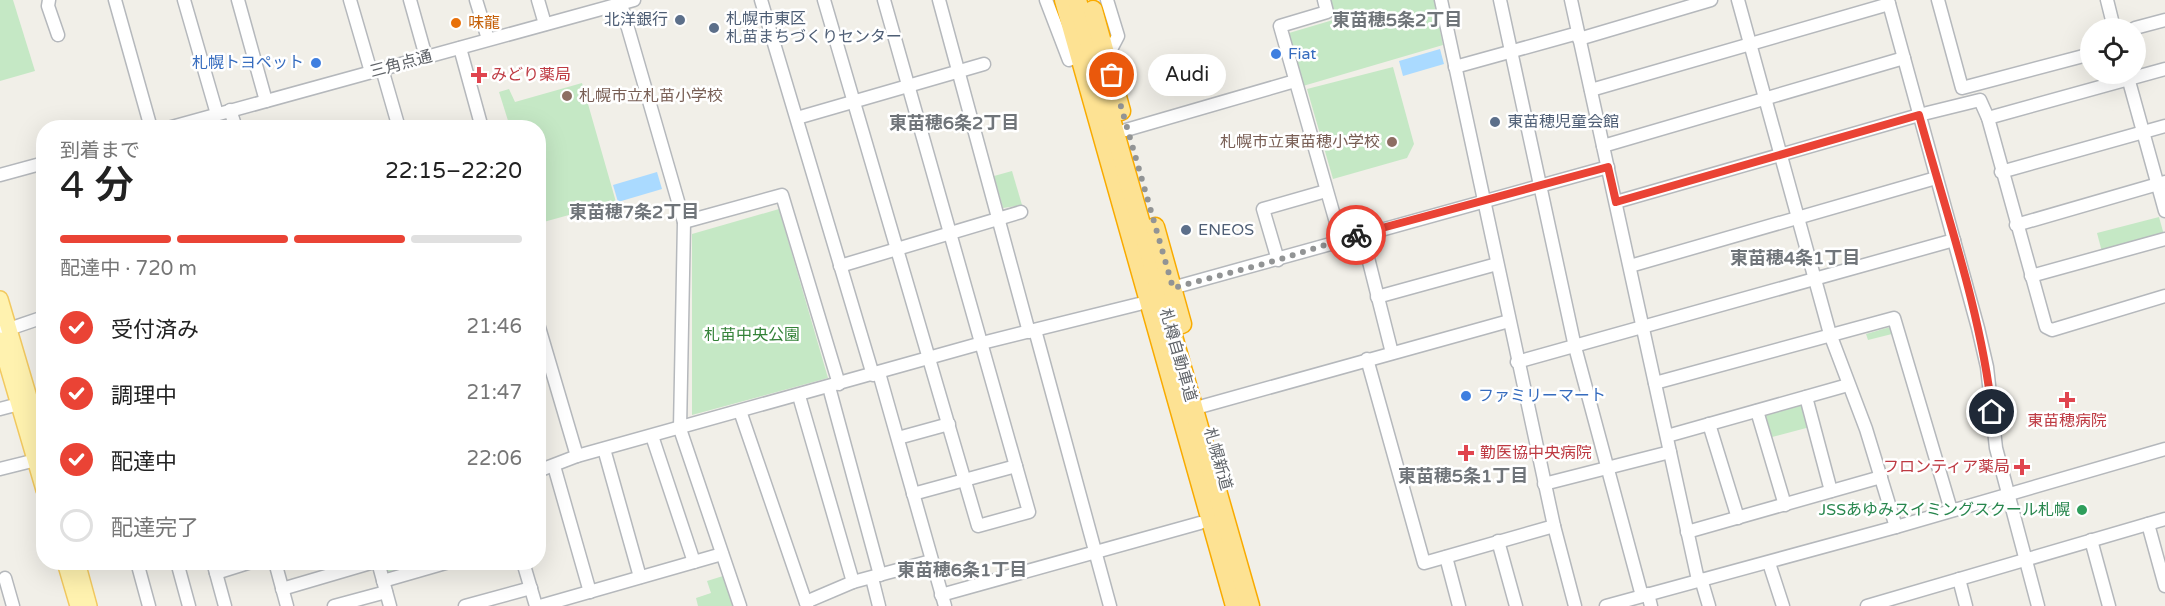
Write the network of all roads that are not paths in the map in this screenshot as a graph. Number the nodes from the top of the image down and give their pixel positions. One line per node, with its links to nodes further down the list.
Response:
1 (49, 0): 36 (street)
2 (115, 0): 66 (street)
3 (184, 0): 62 (street)
4 (237, 0): 59 (street)
5 (351, 0): 50 (street)
6 (410, 0): 43 (street)
7 (476, 0): 38 (street)
8 (538, 0): 34 (street)
9 (634, 0): 31 (street, 三角点通)
10 (761, 0): 64 (street)
11 (824, 0): 60 (street)
12 (884, 0): 56 (street)
13 (939, 0): 51 (street)
14 (1046, 0): 40 (street)
15 (1053, 0): 40 (highway)
16 (1058, 0): 40 (highway)
17 (1064, 0): 40 (highway, 札樽自動車道)
18 (1079, 0): 40 (highway, 札樽自動車道)
19 (1089, 0): 44 (highway, 札幌新道)
20 (1107, 0): 44 (street)
21 (1324, 0): 53 (street)
22 (1441, 0): 48 (street)
23 (1500, 0): 42 (street)
24 (1571, 0): 37 (street)
25 (1711, 0): 37 (street)
26 (1738, 0): 39 (street)
27 (1938, 0): 45 (street)
28 (2107, 0): 32 (street)
29 (1889, 2): 39 (street); 46 (street)
30 (601, 4): 31 (street, 三角点通); 34 (street, 三角点通)
31 (621, 4): 90 (street)
32 (2112, 18)
33 (2165, 20): 35 (street)
34 (545, 24): 38 (street, 三角点通)
35 (2146, 25)
36 (58, 35)
37 (1578, 36): 42 (street); 57 (street)
38 (488, 39): 41 (street, 三角点通)
39 (1750, 43): 57 (street); 58 (street)
40 (1078, 47): 108 (highway); 214 (highway, 札樽自動車道); 215 (highway, 札樽自動車道)
41 (460, 48): 43 (street, 三角点通); 70 (street)
42 (1511, 50): 48 (street); 82 (street)
43 (426, 57): 50 (street, 三角点通)
44 (1107, 57): 72 (highway, 札幌新道)
45 (2080, 57)
46 (1904, 58): 58 (street); 63 (street)
47 (984, 64): 51 (street)
48 (1455, 67): 84 (street)
49 (2165, 69): 52 (street)
50 (377, 70): 59 (street, 三角点通); 69 (street)
51 (958, 70): 56 (street); 88 (street)
52 (2146, 73)
53 (1295, 81): 72 (street); 83 (street)
54 (2101, 84): 65 (street)
55 (2130, 84): 73 (street)
56 (909, 85): 60 (street); 92 (street)
57 (1591, 90): 74 (street)
58 (1765, 97): 74 (street); 75 (street)
59 (266, 101): 61 (street, 三角点通)
60 (854, 102): 64 (street); 97 (street)
61 (230, 110): 62 (street, 三角点通); 68 (street)
62 (217, 114): 67 (street, 三角点通)
63 (1919, 115): 65 (street); 75 (street); 80 (street)
64 (796, 118): 100 (street)
65 (1988, 118): 78 (street)
66 (149, 120)
67 (197, 120)
68 (233, 120)
69 (396, 120)
70 (480, 120)
71 (2165, 126): 73 (street)
72 (1126, 130): 104 (highway, 札幌新道)
73 (2143, 132): 78 (street); 81 (street)
74 (1603, 146): 77 (street)
75 (1781, 156): 85 (street); 89 (street)
76 (36, 165): 79 (street)
77 (1608, 167): 82 (street); 85 (street)
78 (2001, 172): 91 (street)
79 (0, 175)
80 (1936, 178): 89 (street); 96 (street)
81 (2161, 184): 86 (street); 91 (street)
82 (1540, 187): 84 (street); 116 (street)
83 (1326, 191): 95 (street); 98 (street)
84 (1485, 202): 93 (street); 99 (street)
85 (1616, 202): 101 (street)
86 (2165, 211)
87 (1021, 212): 88 (street)
88 (999, 218): 92 (street); 112 (street)
89 (1799, 220): 101 (street); 103 (street)
90 (684, 222): 125 (street); 135 (street)
91 (2016, 225): 102 (street)
92 (951, 232): 97 (street); 115 (street)
93 (1362, 234): 95 (street); 106 (street)
94 (2165, 239): 102 (street)
95 (1341, 240): 98 (street)
96 (1954, 240): 103 (street); 156 (street)
97 (897, 248): 100 (street); 118 (street)
98 (1278, 260): 104 (street)
99 (1497, 264): 106 (street); 110 (street)
100 (840, 266): 122 (street)
101 (1629, 266): 111 (street)
102 (2031, 276): 105 (street)
103 (1815, 280): 111 (street); 114 (street)
104 (1173, 288): 129 (highway, 札幌新道)
105 (2165, 296)
106 (1377, 297): 117 (street)
107 (0, 299): 113 (main road)
108 (1139, 303): 112 (street); 161 (highway)
109 (36, 320): 113 (street)
110 (1509, 321): 117 (street); 121 (street)
111 (1643, 327): 116 (street); 123 (street)
112 (1032, 331): 115 (street); 168 (street)
113 (3, 334): 128 (main road); 139 (main road)
114 (1830, 334): 123 (street); 124 (street); 158 (street)
115 (982, 343): 118 (street); 147 (street)
116 (1575, 347): 121 (street); 148 (street)
117 (1392, 353): 119 (street)
118 (930, 358): 122 (street); 133 (street)
119 (1367, 359): 129 (street); 170 (street)
120 (546, 360): 144 (street)
121 (1517, 362): 153 (street)
122 (876, 374): 125 (street); 138 (street)
123 (1654, 383): 137 (street)
124 (1848, 385): 127 (street); 151 (street)
125 (834, 386): 126 (street); 186 (street)
126 (799, 396): 131 (street); 190 (street)
127 (1806, 398): 132 (street); 154 (street)
128 (19, 404): 130 (street); 140 (main road)
129 (1203, 406): 216 (highway, 札幌新道)
130 (0, 409)
131 (740, 411): 135 (street); 198 (street)
132 (1757, 411): 134 (street); 157 (street)
133 (949, 424): 138 (street); 152 (street)
134 (1709, 424): 137 (street); 159 (street)
135 (680, 429): 136 (street); 169 (street)
136 (652, 436): 141 (street); 173 (street)
137 (1666, 436): 143 (street)
138 (898, 438): 155 (street)
139 (36, 440)
140 (36, 444)
141 (604, 449): 144 (street); 185 (street)
142 (2165, 449): 156 (street)
143 (1670, 452): 148 (street); 165 (street)
144 (577, 456): 146 (street)
145 (36, 458): 150 (street)
146 (554, 466): 149 (street); 195 (street)
147 (1016, 466): 152 (street); 152 (street)
148 (1605, 467): 153 (street); 196 (street)
149 (546, 468)
150 (0, 469)
151 (1881, 477): 154 (street); 164 (street)
152 (964, 479): 155 (street)
153 (1544, 484): 163 (street)
154 (1831, 491): 157 (street)
155 (913, 494): 172 (street)
156 (2007, 494): 158 (street); 171 (street)
157 (1785, 505): 159 (street)
158 (1951, 510): 164 (street)
159 (1738, 518): 165 (street)
160 (2165, 519): 162 (street)
161 (1200, 523): 168 (street); 213 (highway)
162 (2148, 524): 166 (street); 192 (street)
163 (1554, 526): 167 (street); 219 (street)
164 (1896, 527): 174 (street)
165 (1687, 532): 188 (street)
166 (2091, 540): 171 (street); 226 (street)
167 (1498, 542): 170 (street); 218 (street)
168 (1096, 552): 197 (street); 212 (street)
169 (722, 554): 173 (street); 210 (street)
170 (1446, 557): 217 (street)
171 (2024, 559): 189 (street); 225 (street)
172 (931, 561): 186 (street); 197 (street)
173 (694, 562): 185 (street)
174 (1769, 562): 188 (street); 222 (street)
175 (67, 570): 200 (main road)
176 (79, 570): 201 (main road)
177 (139, 570): 202 (street)
178 (179, 570): 203 (street)
179 (216, 570): 204 (street)
180 (277, 570): 194 (street)
181 (348, 570): 194 (street)
182 (379, 570): 191 (street)
183 (428, 570): 191 (street)
184 (525, 570): 193 (street)
185 (640, 577): 195 (street)
186 (876, 577): 190 (street); 211 (street)
187 (5, 578): 199 (street)
188 (1699, 579): 196 (street); 221 (street)
189 (1959, 579): 223 (street); 224 (street)
190 (853, 582): 198 (street)
191 (385, 586): 206 (street); 207 (street)
192 (2165, 586)
193 (531, 588): 208 (street); 209 (street)
194 (282, 589): 205 (street)
195 (590, 592): 209 (street)
196 (1647, 599): 220 (street)
197 (943, 600)
198 (806, 604)
199 (13, 606)
200 (78, 606)
201 (89, 606)
202 (149, 606)
203 (189, 606)
204 (225, 606)
205 (287, 606)
206 (335, 606)
207 (390, 606)
208 (465, 606)
209 (538, 606)
210 (740, 606)
211 (879, 606)
212 (1110, 606)
213 (1222, 606)
214 (1235, 606)
215 (1250, 606)
216 (1261, 606)
217 (1459, 606)
218 (1516, 606)
219 (1575, 606)
220 (1606, 606)
221 (1709, 606)
222 (1783, 606)
223 (1866, 606)
224 (1966, 606)
225 (2037, 606)
226 (2109, 606)

